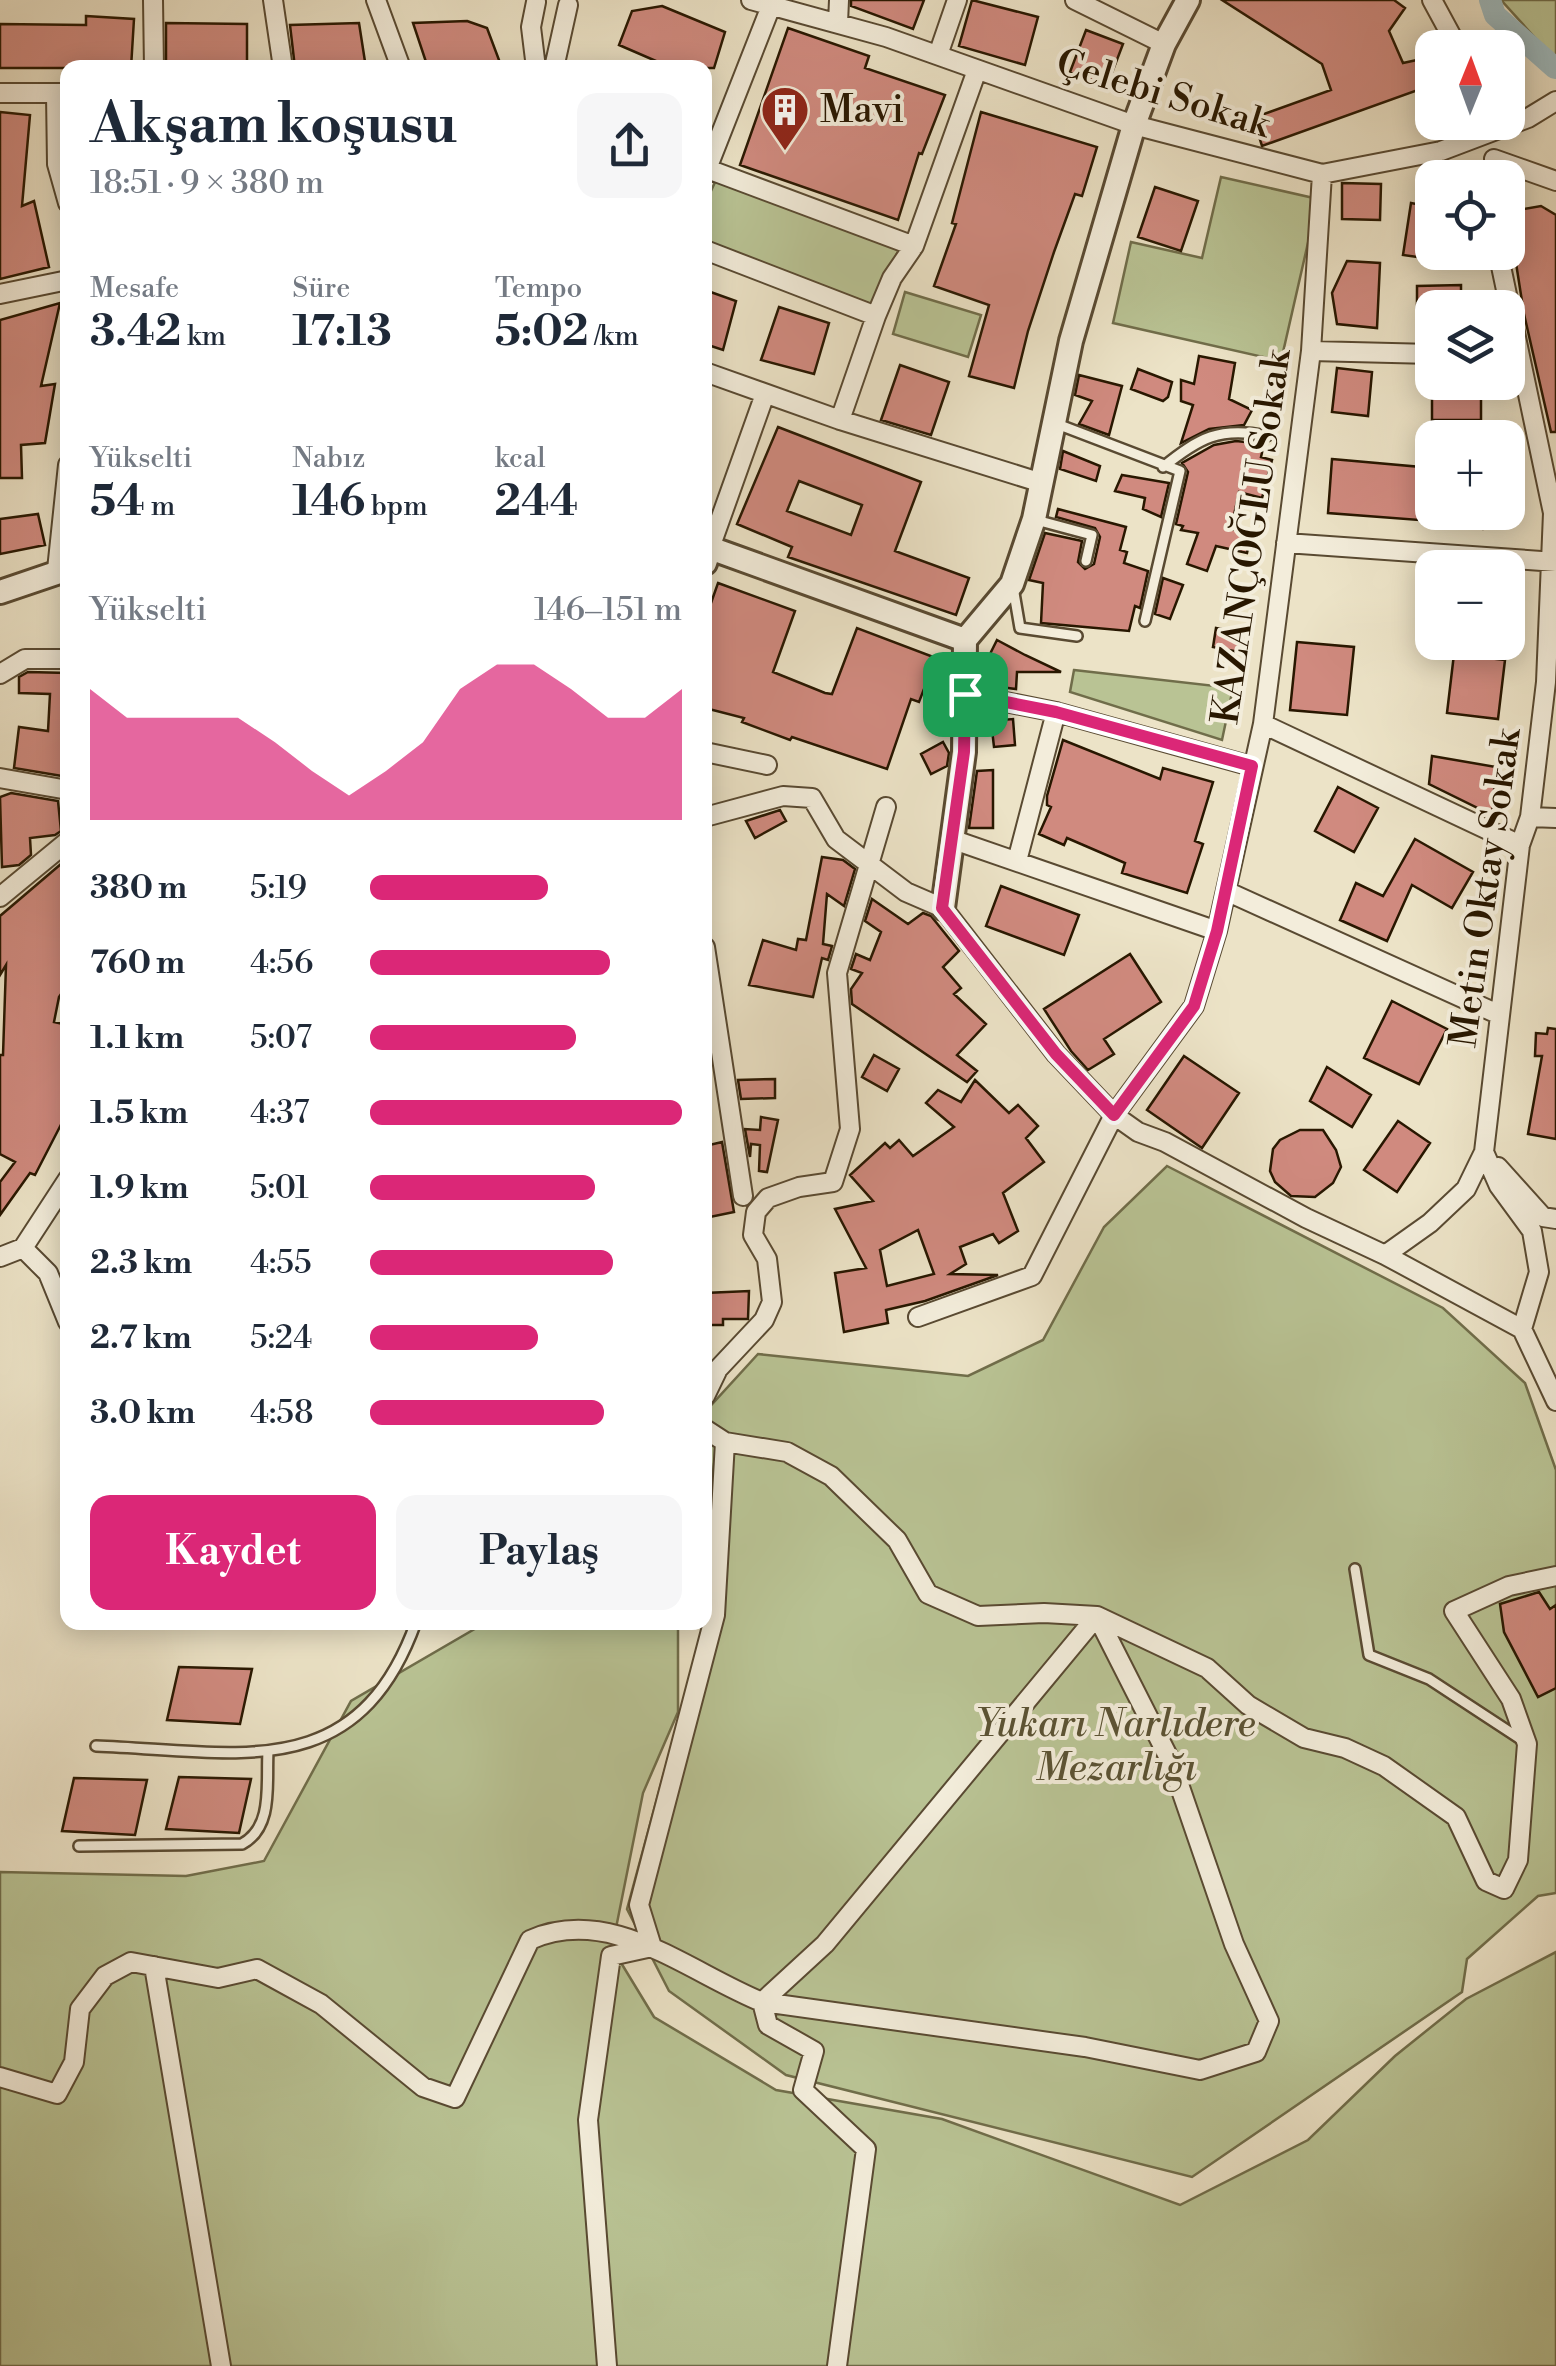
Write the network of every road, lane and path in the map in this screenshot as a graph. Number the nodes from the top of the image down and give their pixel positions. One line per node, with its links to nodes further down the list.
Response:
1 (153, 0): 17 (street)
2 (273, 0): 18 (street)
3 (376, 0): 19 (street)
4 (751, 0): 12 (street, Çelebi Sokak)
5 (839, 0): 13 (street)
6 (956, 0): 16 (street)
7 (1074, 0): 15 (street)
8 (1188, 0): 15 (street)
9 (1432, 0): 14 (street)
10 (535, 1): 11 (street); 20 (street)
11 (571, 3): 21 (street)
12 (771, 6): 13 (street, Çelebi Sokak); 30 (street)
13 (838, 23): 16 (street, Çelebi Sokak)
14 (1448, 30)
15 (1164, 44): 28 (street)
16 (938, 56): 22 (street, Çelebi Sokak)
17 (154, 60)
18 (281, 60)
19 (398, 60)
20 (535, 60)
21 (556, 60)
22 (977, 70): 28 (street, Çelebi Sokak); 36 (street)
23 (0, 94): 24 (street)
24 (60, 94)
25 (1556, 101): 26 (street, Çelebi Sokak)
26 (1525, 119)
27 (60, 122): 33 (street)
28 (1134, 125): 32 (street, Çelebi Sokak); 46 (street)
29 (1462, 140): 32 (street, Çelebi Sokak)
30 (712, 155)
31 (712, 172): 36 (street)
32 (1322, 174): 41 (street, KAZANÇOĞLU Sokak)
33 (60, 175)
34 (1525, 175): 35 (street)
35 (1556, 181)
36 (914, 246): 40 (street)
37 (712, 253): 40 (street)
38 (60, 282): 39 (street)
39 (0, 294)
40 (876, 316): 47 (street)
41 (1311, 351): 42 (street); 54 (street, KAZANÇOĞLU Sokak)
42 (1415, 354)
43 (712, 375): 45 (street)
44 (1525, 392): 50 (street, Metin Oktay Sokak)
45 (765, 394): 47 (street); 53 (street)
46 (1056, 412): 49 (lane); 51 (street)
47 (840, 420): 51 (street)
48 (1267, 436): 49 (lane)
49 (1163, 467): 61 (lane)
50 (1551, 478): 57 (street, Metin Oktay Sokak)
51 (1042, 483): 52 (street)
52 (1034, 519): 56 (lane); 59 (street)
53 (712, 538)
54 (1286, 543): 57 (street); 68 (street, KAZANÇOĞLU Sokak)
55 (712, 554): 63 (street)
56 (1086, 560)
57 (1555, 562): 76 (street, Metin Oktay Sokak)
58 (60, 570): 60 (street)
59 (1012, 584): 62 (lane); 63 (street)
60 (0, 592)
61 (1145, 621)
62 (1077, 636)
63 (964, 640): 66 (street)
64 (60, 659): 65 (street)
65 (0, 674)
66 (965, 694): 67 (street); 78 (street)
67 (1056, 712): 71 (street); 82 (street)
68 (1263, 724): 71 (street, KAZANÇOĞLU Sokak); 79 (street)
69 (712, 753): 70 (street)
70 (767, 765)
71 (1252, 766): 83 (street, KAZANÇOĞLU Sokak)
72 (0, 778): 73 (street)
73 (60, 789)
74 (886, 807): 81 (street)
75 (712, 815): 81 (street)
76 (1530, 817): 77 (street); 79 (street, Metin Oktay Sokak)
77 (1556, 818)
78 (954, 840): 82 (street); 85 (street)
79 (1520, 844): 88 (street, Metin Oktay Sokak)
80 (60, 848): 84 (street)
81 (868, 861): 85 (street); 100 (street)
82 (1017, 861): 86 (street)
83 (1226, 891): 86 (street, KAZANÇOĞLU Sokak); 88 (street)
84 (0, 897)
85 (942, 908): 89 (street)
86 (1217, 931): 89 (street, KAZANÇOĞLU Sokak)
87 (712, 994): 92 (street)
88 (1500, 1016): 90 (street, Metin Oktay Sokak)
89 (1114, 1115): 95 (street); 98 (street, KAZANÇOĞLU Sokak)
90 (1484, 1152): 93 (street); 95 (street, Metin Oktay Sokak); 99 (street)
91 (60, 1191): 94 (street)
92 (742, 1196)
93 (1556, 1219)
94 (23, 1248): 96 (street); 97 (street)
95 (1386, 1255): 99 (street)
96 (0, 1257)
97 (60, 1302)
98 (918, 1317)
99 (1522, 1329): 101 (street)
100 (712, 1372)
101 (1556, 1401)
102 (712, 1434): 103 (street)
103 (725, 1442): 106 (street); 107 (street)
104 (1355, 1569): 110 (lane)
105 (1556, 1576): 110 (street)
106 (1096, 1616): 110 (street); 116 (street); 116 (street)
107 (712, 1628)
108 (412, 1630): 112 (lane)
109 (711, 1630): 114 (street)
110 (1527, 1744)
111 (96, 1746): 112 (lane)
112 (268, 1752): 113 (lane)
113 (79, 1846)
114 (652, 1947): 115 (street); 116 (street); 119 (street)
115 (154, 1966): 117 (street); 118 (street)
116 (762, 2002): 120 (street)
117 (0, 2077)
118 (221, 2366)
119 (607, 2366)
120 (837, 2366)

